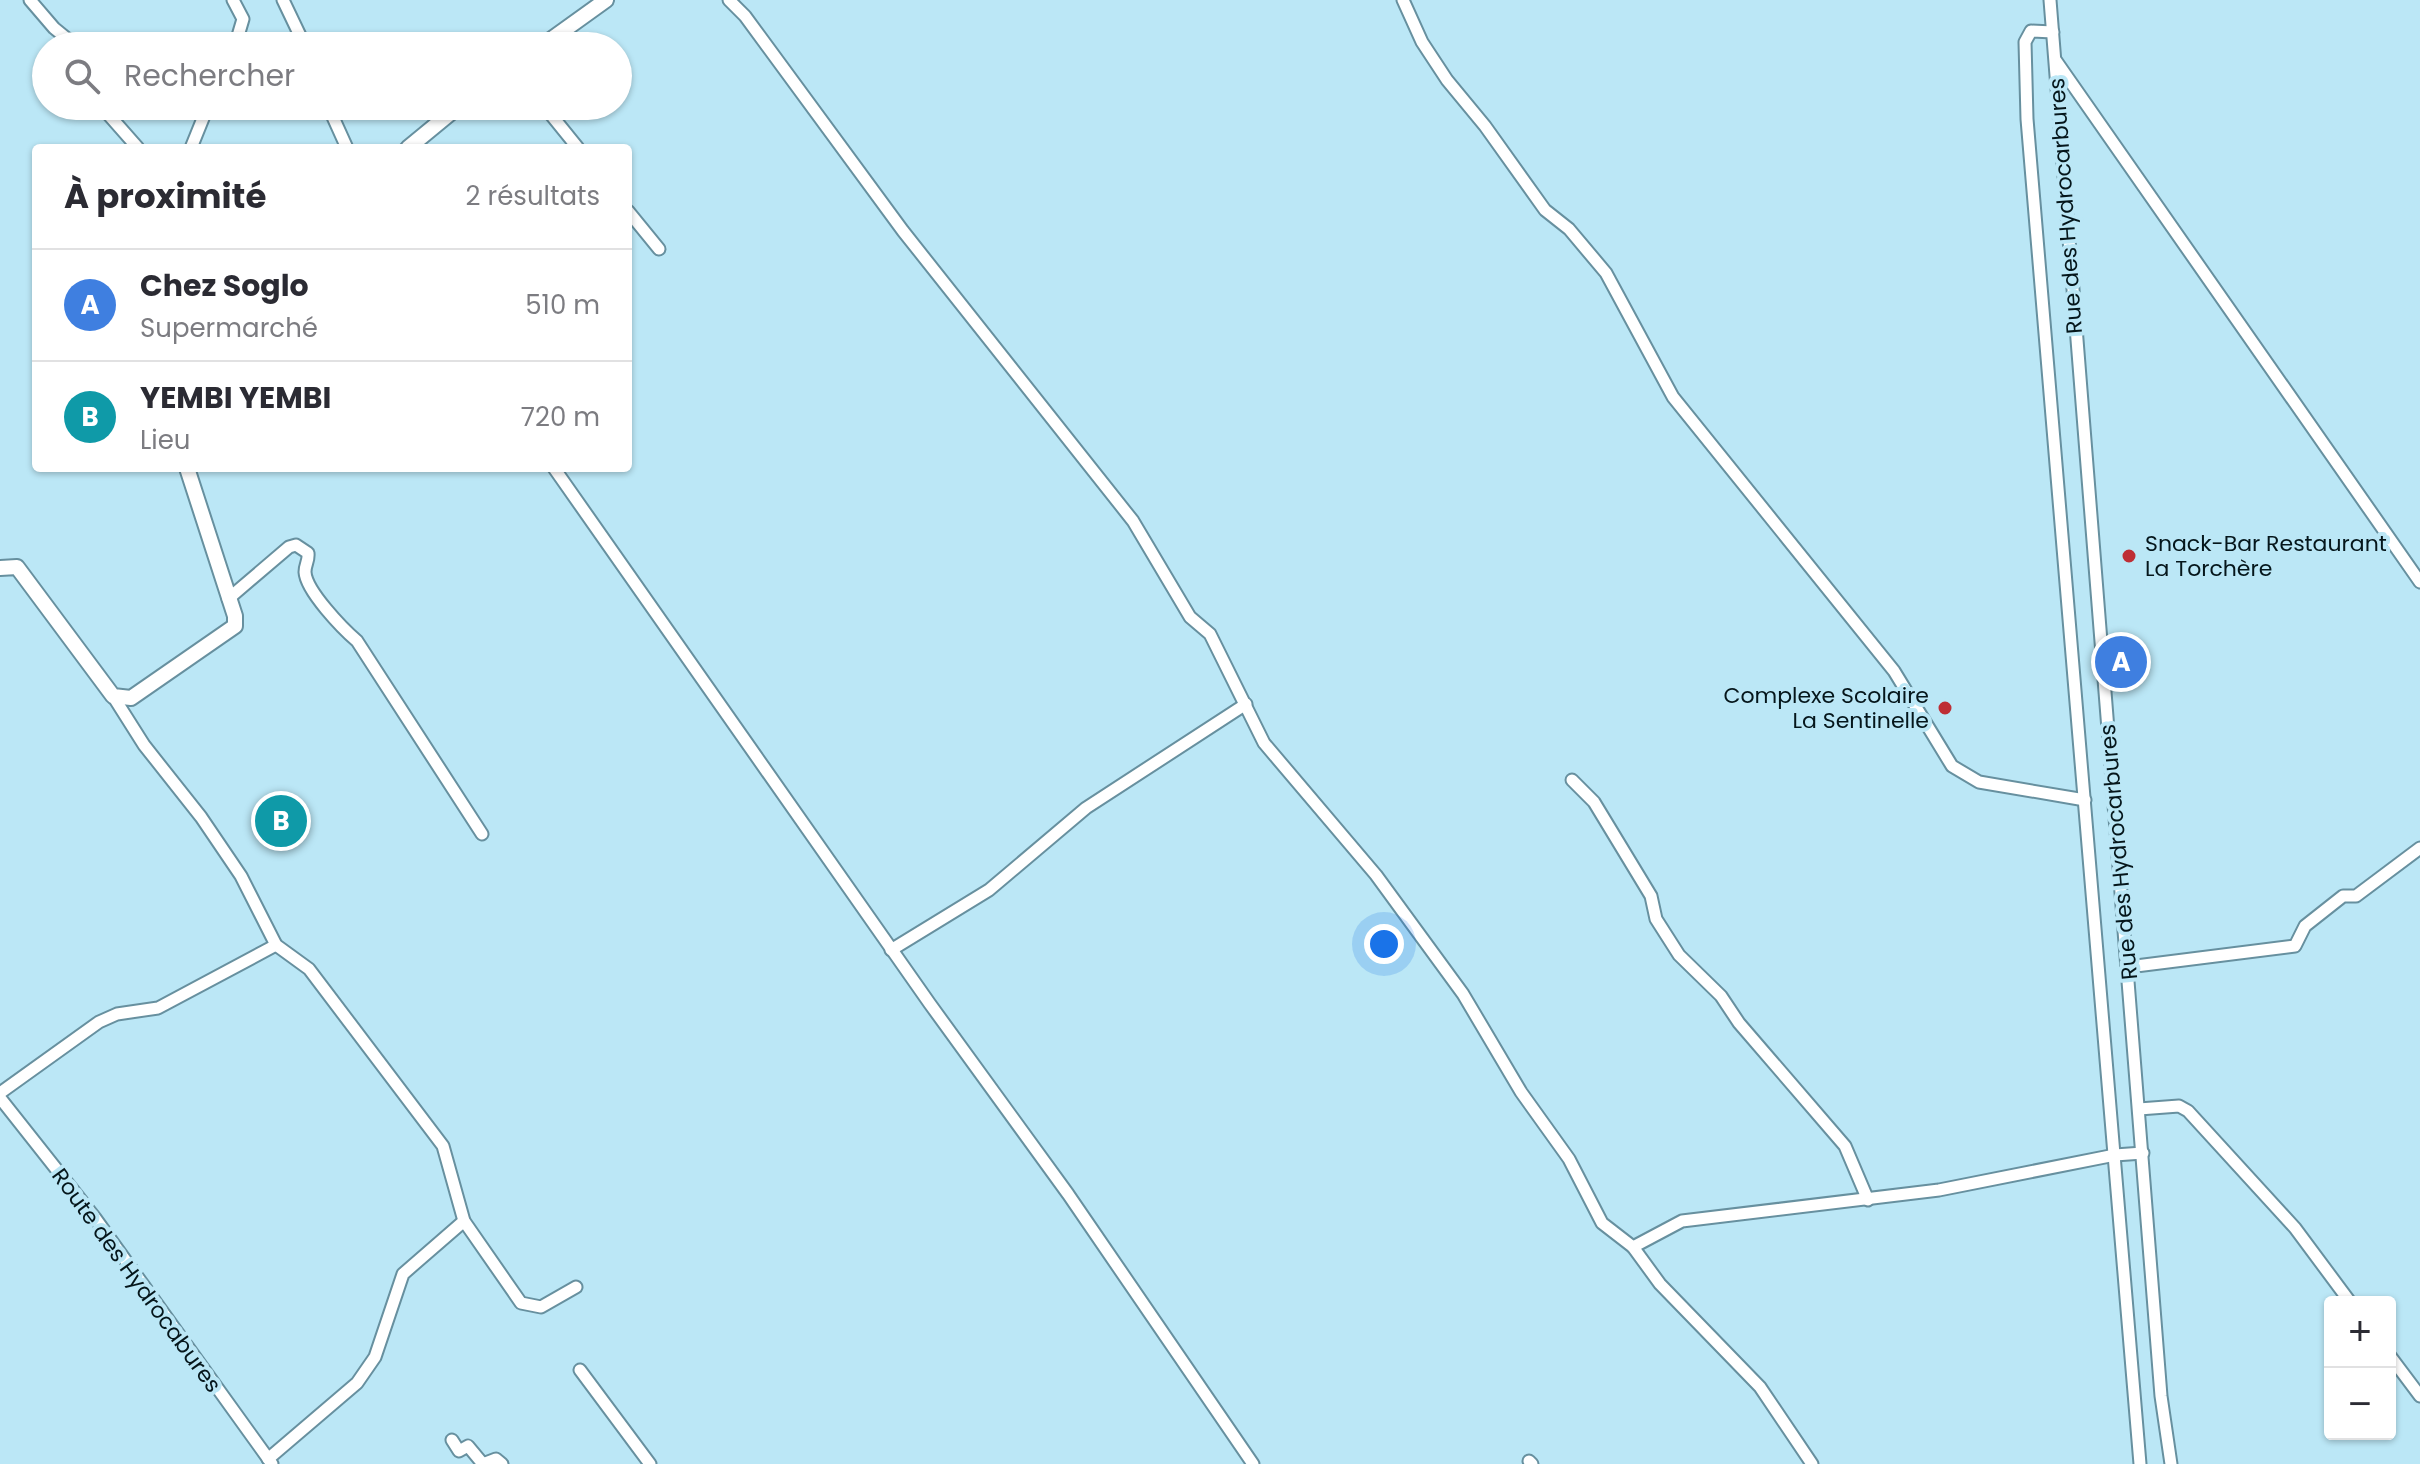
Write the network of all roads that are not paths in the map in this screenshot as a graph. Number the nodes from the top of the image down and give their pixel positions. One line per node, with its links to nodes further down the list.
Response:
1 (30, 0): 8 (street)
2 (233, 0): 9 (street)
3 (283, 0): 10 (street)
4 (606, 0): 11 (street)
5 (729, 0): 32 (street)
6 (1403, 0): 34 (street)
7 (2050, 0): 12 (street, Rue des Hydrocarbures)
8 (59, 32)
9 (239, 32)
10 (298, 32)
11 (561, 32)
12 (2053, 32): 13 (street, Rue des Hydrocarbures); 34 (street)
13 (2055, 58): 29 (street); 39 (street, Rue des Hydrocarbures)
14 (113, 120): 19 (street)
15 (202, 120): 20 (street)
16 (334, 120): 21 (street)
17 (442, 120): 22 (street)
18 (555, 120): 23 (street)
19 (134, 144)
20 (193, 144)
21 (345, 144)
22 (413, 144)
23 (575, 144)
24 (632, 216): 25 (street)
25 (659, 249)
26 (188, 472): 30 (street)
27 (557, 472): 38 (street)
28 (0, 568): 31 (street)
29 (2420, 582)
30 (228, 599): 31 (street); 35 (street)
31 (113, 696): 37 (street)
32 (1246, 704): 38 (street); 46 (street)
33 (1572, 780): 44 (street)
34 (2085, 800): 43 (street)
35 (482, 834)
36 (2420, 848): 39 (street)
37 (276, 945): 40 (street); 45 (street)
38 (891, 950): 57 (street)
39 (2128, 967): 41 (street, Rue des Hydrocarbures)
40 (0, 1095): 53 (street, Route des Hydrocabures)
41 (2139, 1109): 42 (street, Rue des Hydrocarbures); 48 (street)
42 (2143, 1153): 43 (street); 60 (street, Rue des Hydrocarbures)
43 (2115, 1155): 44 (street); 59 (street)
44 (1868, 1200): 46 (street)
45 (464, 1221): 47 (street); 53 (street)
46 (1633, 1247): 58 (street)
47 (576, 1287)
48 (2346, 1296)
49 (2396, 1364): 51 (street)
50 (580, 1370): 56 (street)
51 (2420, 1396)
52 (452, 1440): 54 (street)
53 (270, 1462)
54 (483, 1464): 55 (street)
55 (502, 1464)
56 (650, 1464)
57 (1253, 1464)
58 (1812, 1464)
59 (2140, 1464)
60 (2171, 1464)

